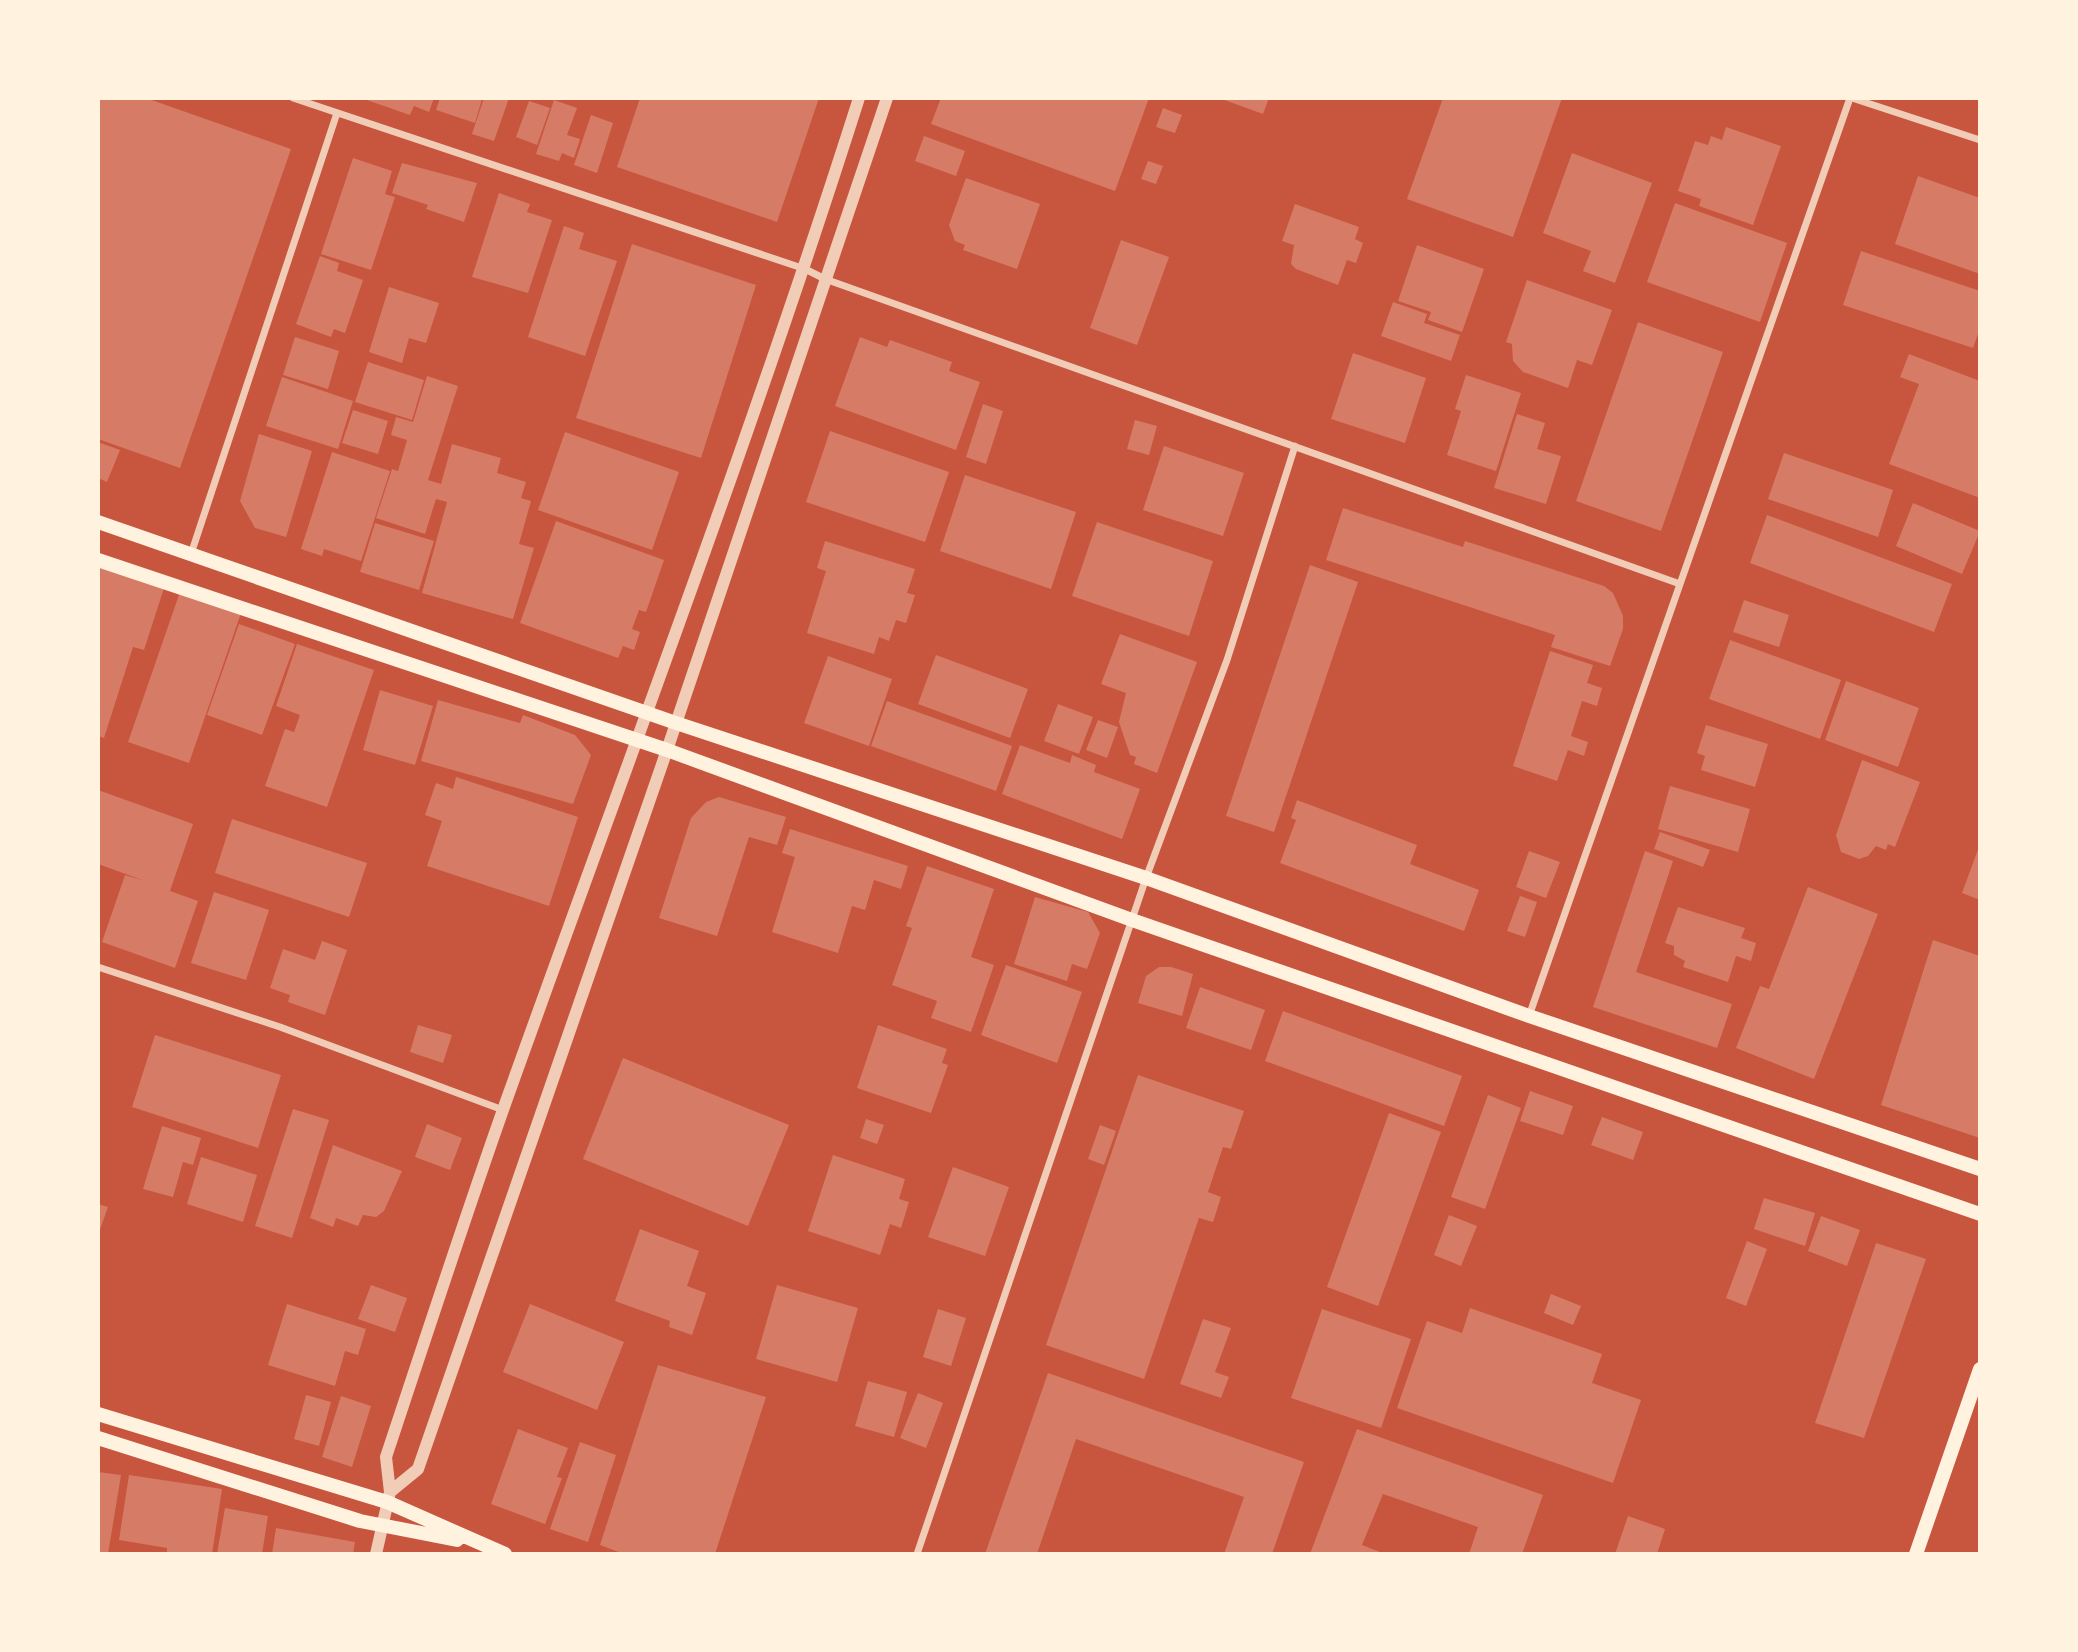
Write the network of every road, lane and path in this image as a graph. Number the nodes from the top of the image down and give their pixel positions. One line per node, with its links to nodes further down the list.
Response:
1 (293, 98): 5 (street)
2 (859, 98): 7 (street)
3 (887, 98): 8 (street)
4 (1851, 98): 6 (street); 13 (street)
5 (337, 113): 7 (street); 11 (street)
6 (1980, 140)
7 (805, 269): 8 (street); 14 (street)
8 (825, 279): 9 (street); 15 (street)
9 (1295, 446): 13 (street); 18 (street)
10 (98, 522): 11 (main road)
11 (191, 554): 14 (main road)
12 (98, 560): 16 (main road)
13 (1680, 584): 21 (street)
14 (649, 712): 15 (main road); 16 (street)
15 (676, 723): 17 (street); 18 (main road)
16 (639, 741): 17 (main road); 22 (street)
17 (667, 750): 19 (main road); 28 (street)
18 (1146, 878): 19 (street); 21 (main road)
19 (1132, 920): 24 (main road); 33 (street)
20 (98, 967): 22 (street)
21 (1529, 1016): 23 (main road)
22 (503, 1110): 28 (street)
23 (1980, 1169)
24 (1980, 1214)
25 (1980, 1369): 34 (main road)
26 (98, 1414): 28 (main road)
27 (98, 1438): 29 (main road)
28 (389, 1497): 29 (street); 30 (main road)
29 (382, 1527): 30 (main road); 31 (street)
30 (475, 1543): 32 (main road)
31 (376, 1554)
32 (505, 1554)
33 (918, 1554)
34 (1916, 1554)

